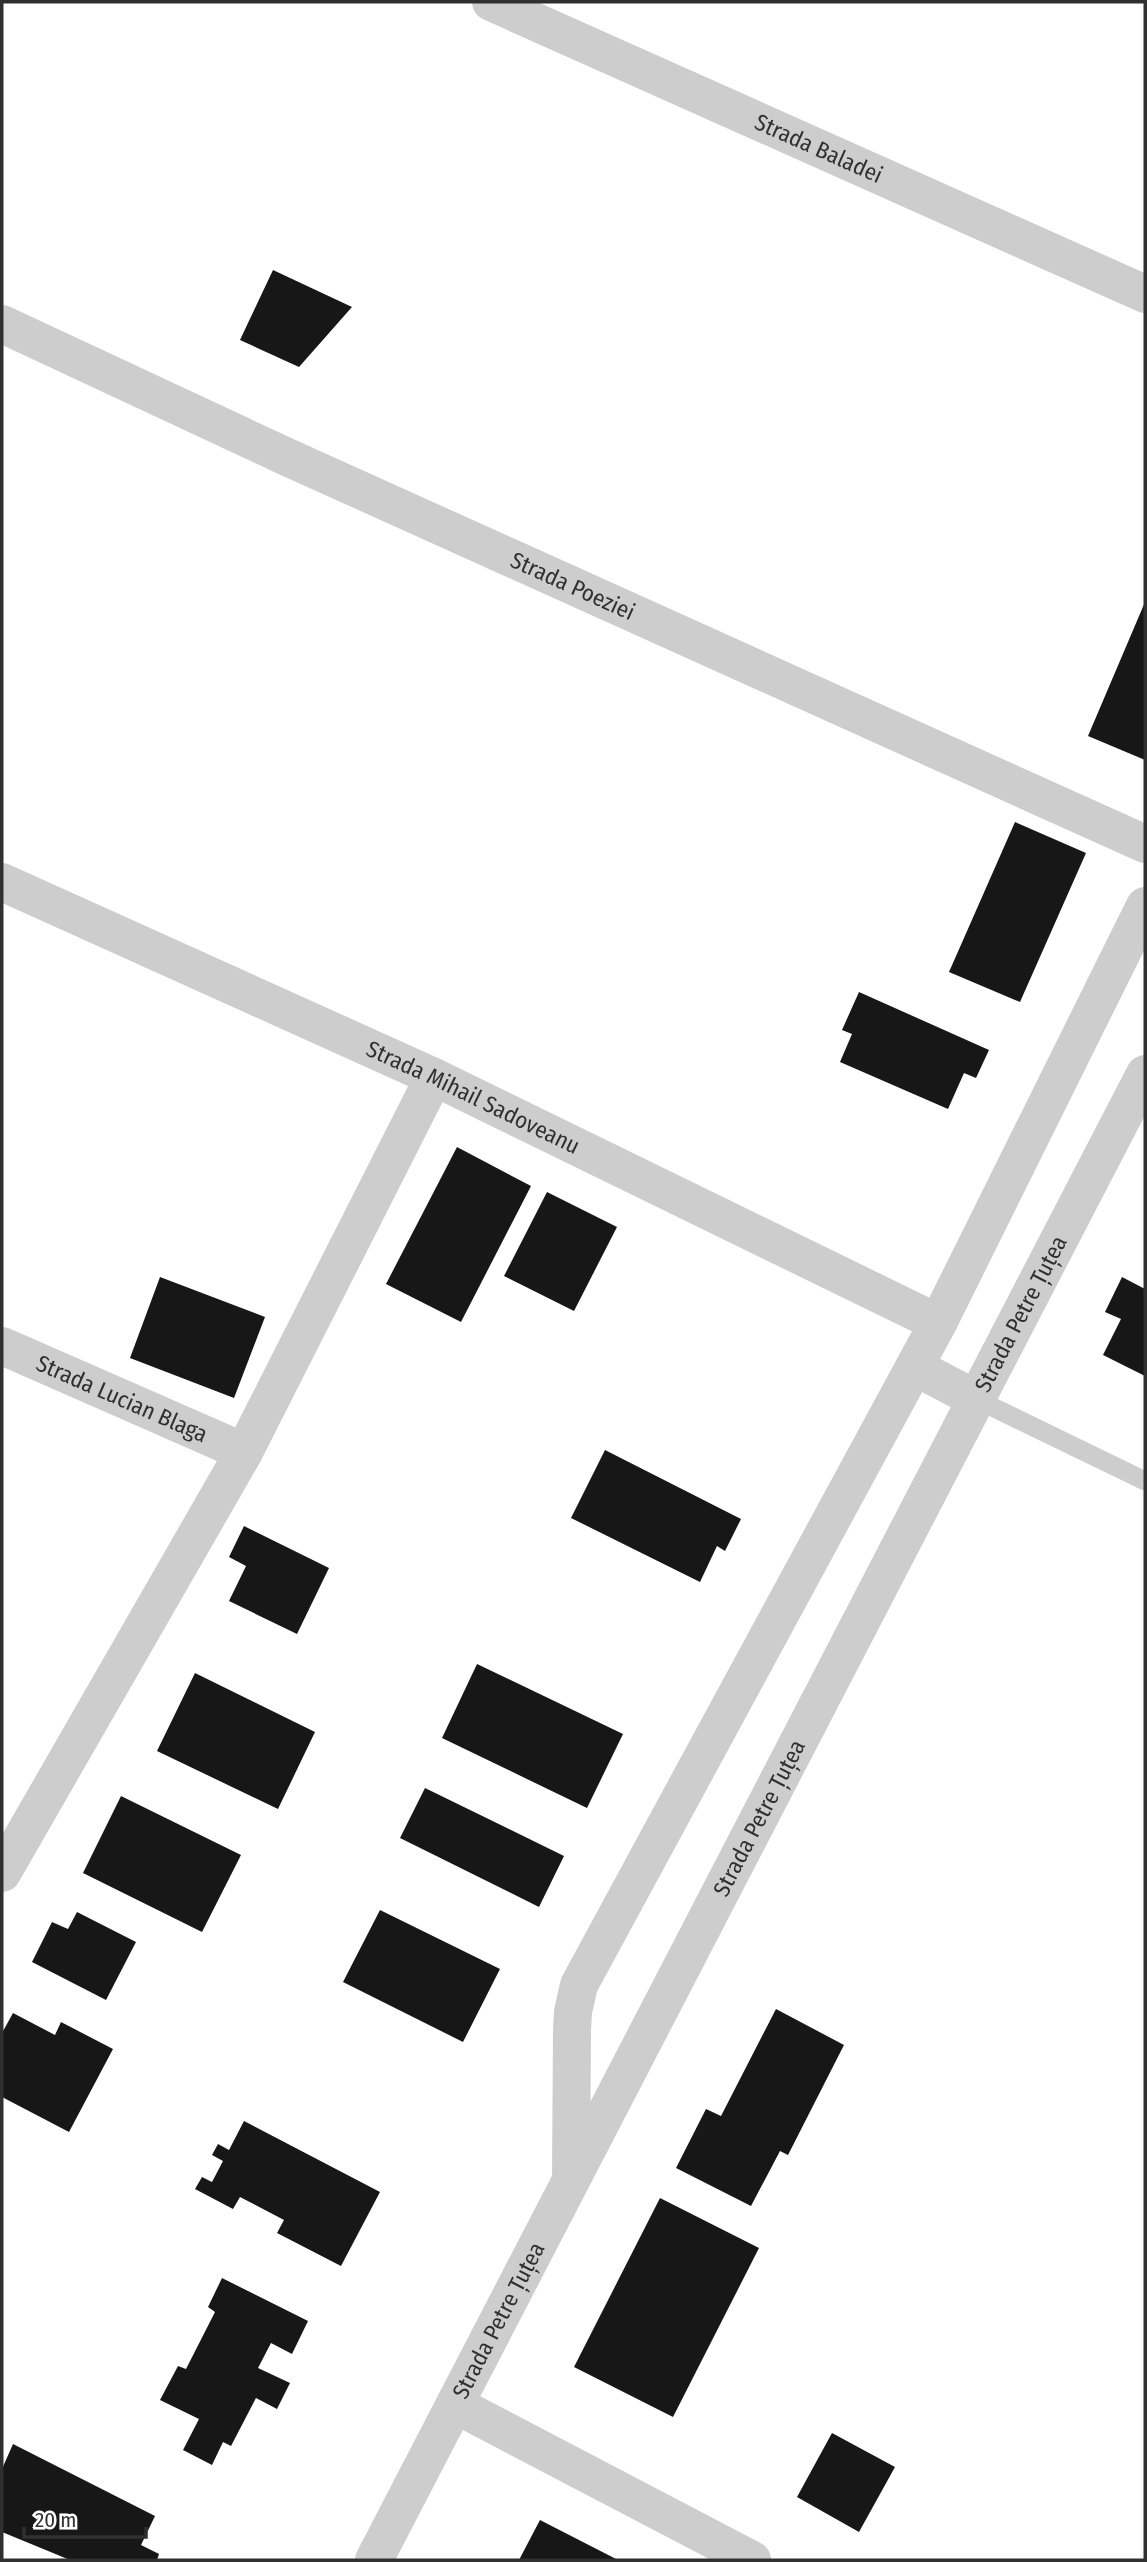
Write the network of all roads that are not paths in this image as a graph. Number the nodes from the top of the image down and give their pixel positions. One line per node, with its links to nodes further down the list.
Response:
1 (491, 2): 2 (street, Strada Baladei)
2 (1145, 294)
3 (2, 324): 4 (street, Strada Poeziei)
4 (1145, 844)
5 (2, 882): 8 (street, Strada Mihail Sadoveanu)
6 (1145, 906): 9 (street)
7 (1145, 1074): 12 (street, Strada Petre Țuțea)
8 (434, 1077): 9 (street, Strada Mihail Sadoveanu); 13 (street)
9 (938, 1324): 11 (street)
10 (2, 1346): 13 (street, Strada Lucian Blaga)
11 (915, 1367): 12 (street); 16 (street)
12 (976, 1399): 14 (lane); 16 (street, Strada Petre Țuțea)
13 (244, 1452): 15 (street)
14 (1145, 1481)
15 (2, 1873)
16 (571, 2183): 17 (street, Strada Petre Țuțea)
17 (456, 2405): 18 (street, Strada Petre Țuțea); 19 (street)
18 (374, 2560)
19 (752, 2560)

